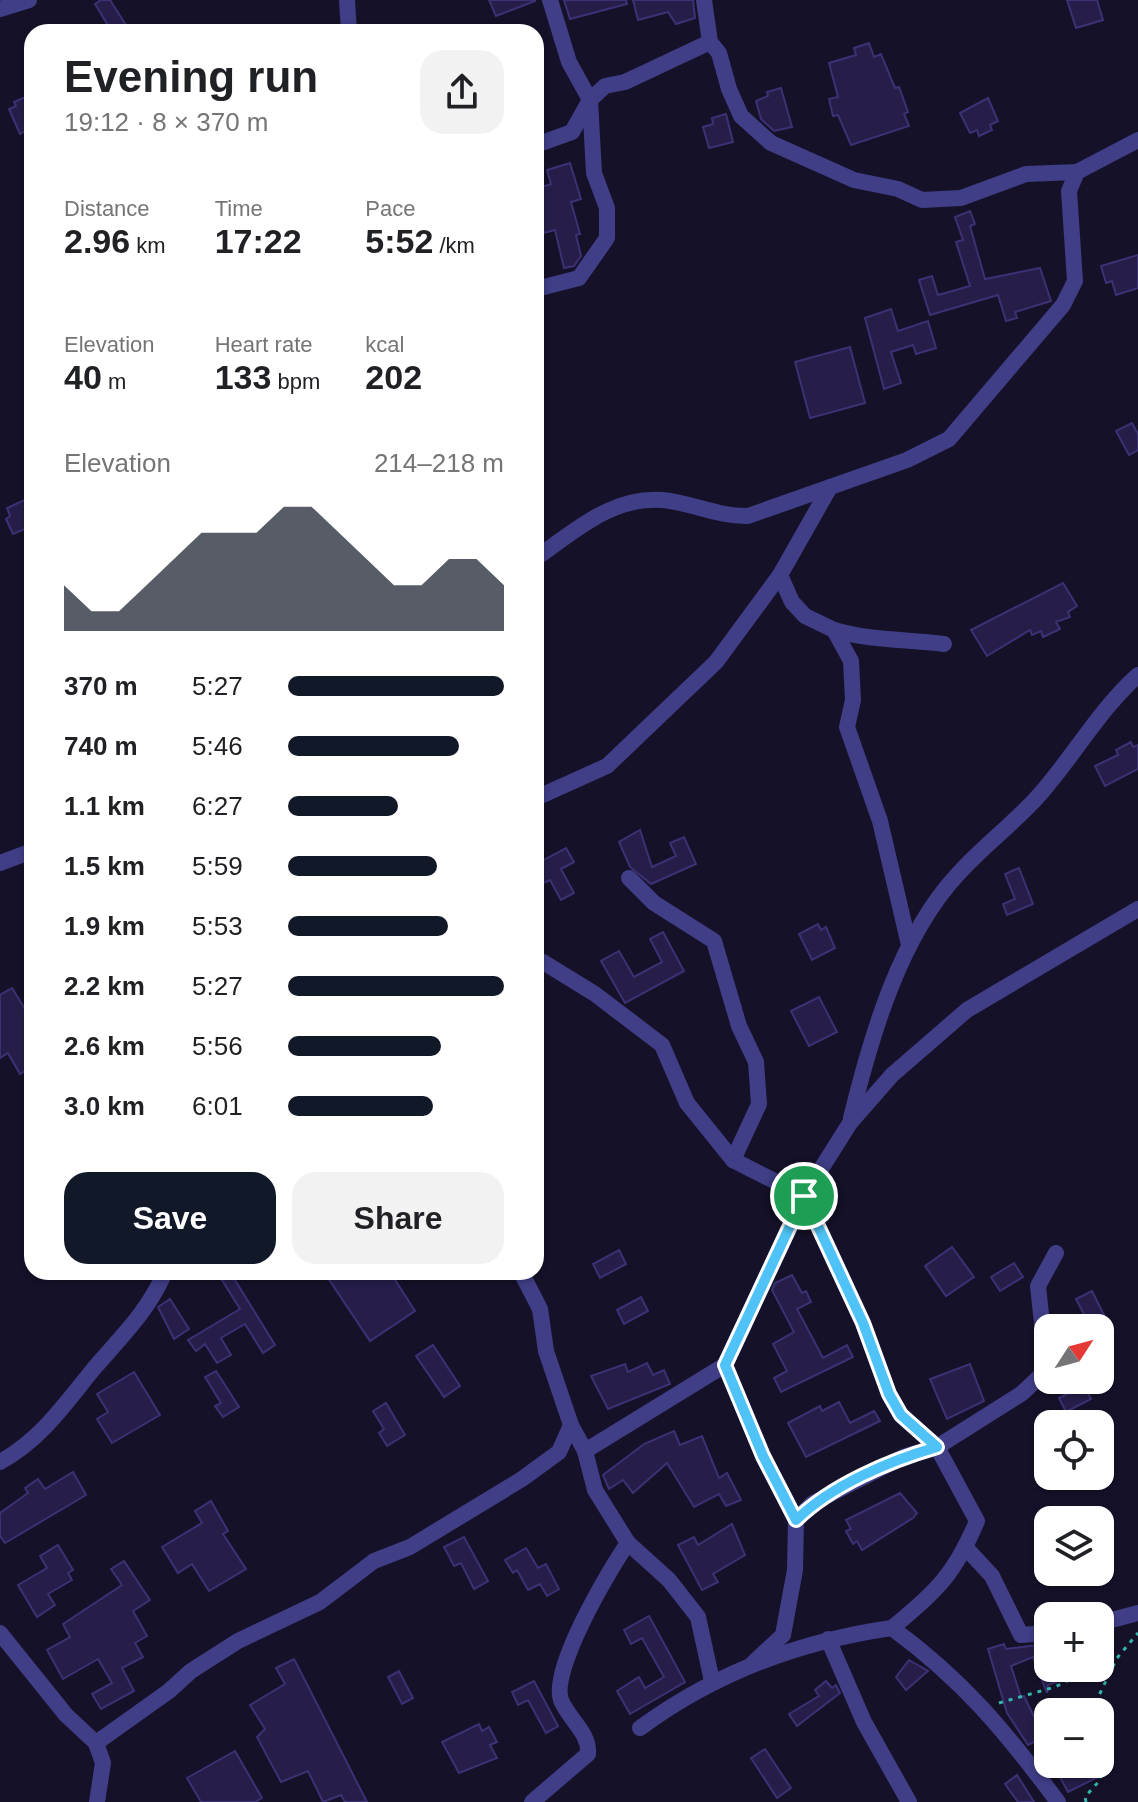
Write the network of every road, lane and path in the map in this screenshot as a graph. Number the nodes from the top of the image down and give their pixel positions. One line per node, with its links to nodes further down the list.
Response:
1 (29, 0): 5 (street)
2 (347, 0): 6 (street)
3 (550, 0): 8 (street)
4 (704, 0): 7 (street)
5 (0, 9)
6 (348, 24)
7 (710, 42): 8 (street); 11 (street)
8 (590, 100): 10 (street); 12 (street)
9 (1138, 140): 11 (street)
10 (544, 142)
11 (1077, 172): 13 (street)
12 (544, 287)
13 (830, 487): 14 (street); 15 (street)
14 (544, 553)
15 (780, 575): 16 (street); 19 (street)
16 (834, 630): 17 (street); 24 (street)
17 (944, 644)
18 (1138, 675): 24 (street)
19 (544, 794)
20 (24, 854): 21 (street)
21 (0, 863)
22 (629, 878): 27 (street)
23 (1138, 909): 26 (street)
24 (909, 945): 26 (street)
25 (544, 963): 27 (street)
26 (850, 1123): 28 (street)
27 (733, 1160): 28 (street)
28 (804, 1196): 32 (street); 34 (street)
29 (1056, 1253): 34 (street)
30 (162, 1280): 36 (street)
31 (525, 1280): 33 (street)
32 (725, 1365): 35 (street); 37 (street)
33 (571, 1425): 35 (street); 55 (street)
34 (937, 1447): 37 (street); 39 (street)
35 (585, 1451): 38 (street)
36 (0, 1462)
37 (796, 1520): 49 (street)
38 (628, 1543): 50 (street); 58 (street)
39 (966, 1548): 42 (street); 45 (street)
40 (1138, 1613): 41 (street)
41 (1114, 1619)
42 (892, 1628): 46 (street); 53 (street)
43 (0, 1633): 55 (street)
44 (1138, 1633): 47 (path)
45 (1034, 1634)
46 (828, 1639): 49 (street); 59 (street)
47 (1117, 1658): 48 (path); 52 (path)
48 (1114, 1659)
49 (753, 1663): 54 (street)
50 (712, 1681)
51 (1065, 1682): 53 (path)
52 (1094, 1698)
53 (984, 1709): 60 (street)
54 (640, 1728)
55 (96, 1743): 57 (street)
56 (1101, 1778): 61 (path)
57 (97, 1802)
58 (532, 1802)
59 (909, 1802)
60 (1058, 1802)
61 (1086, 1802)

